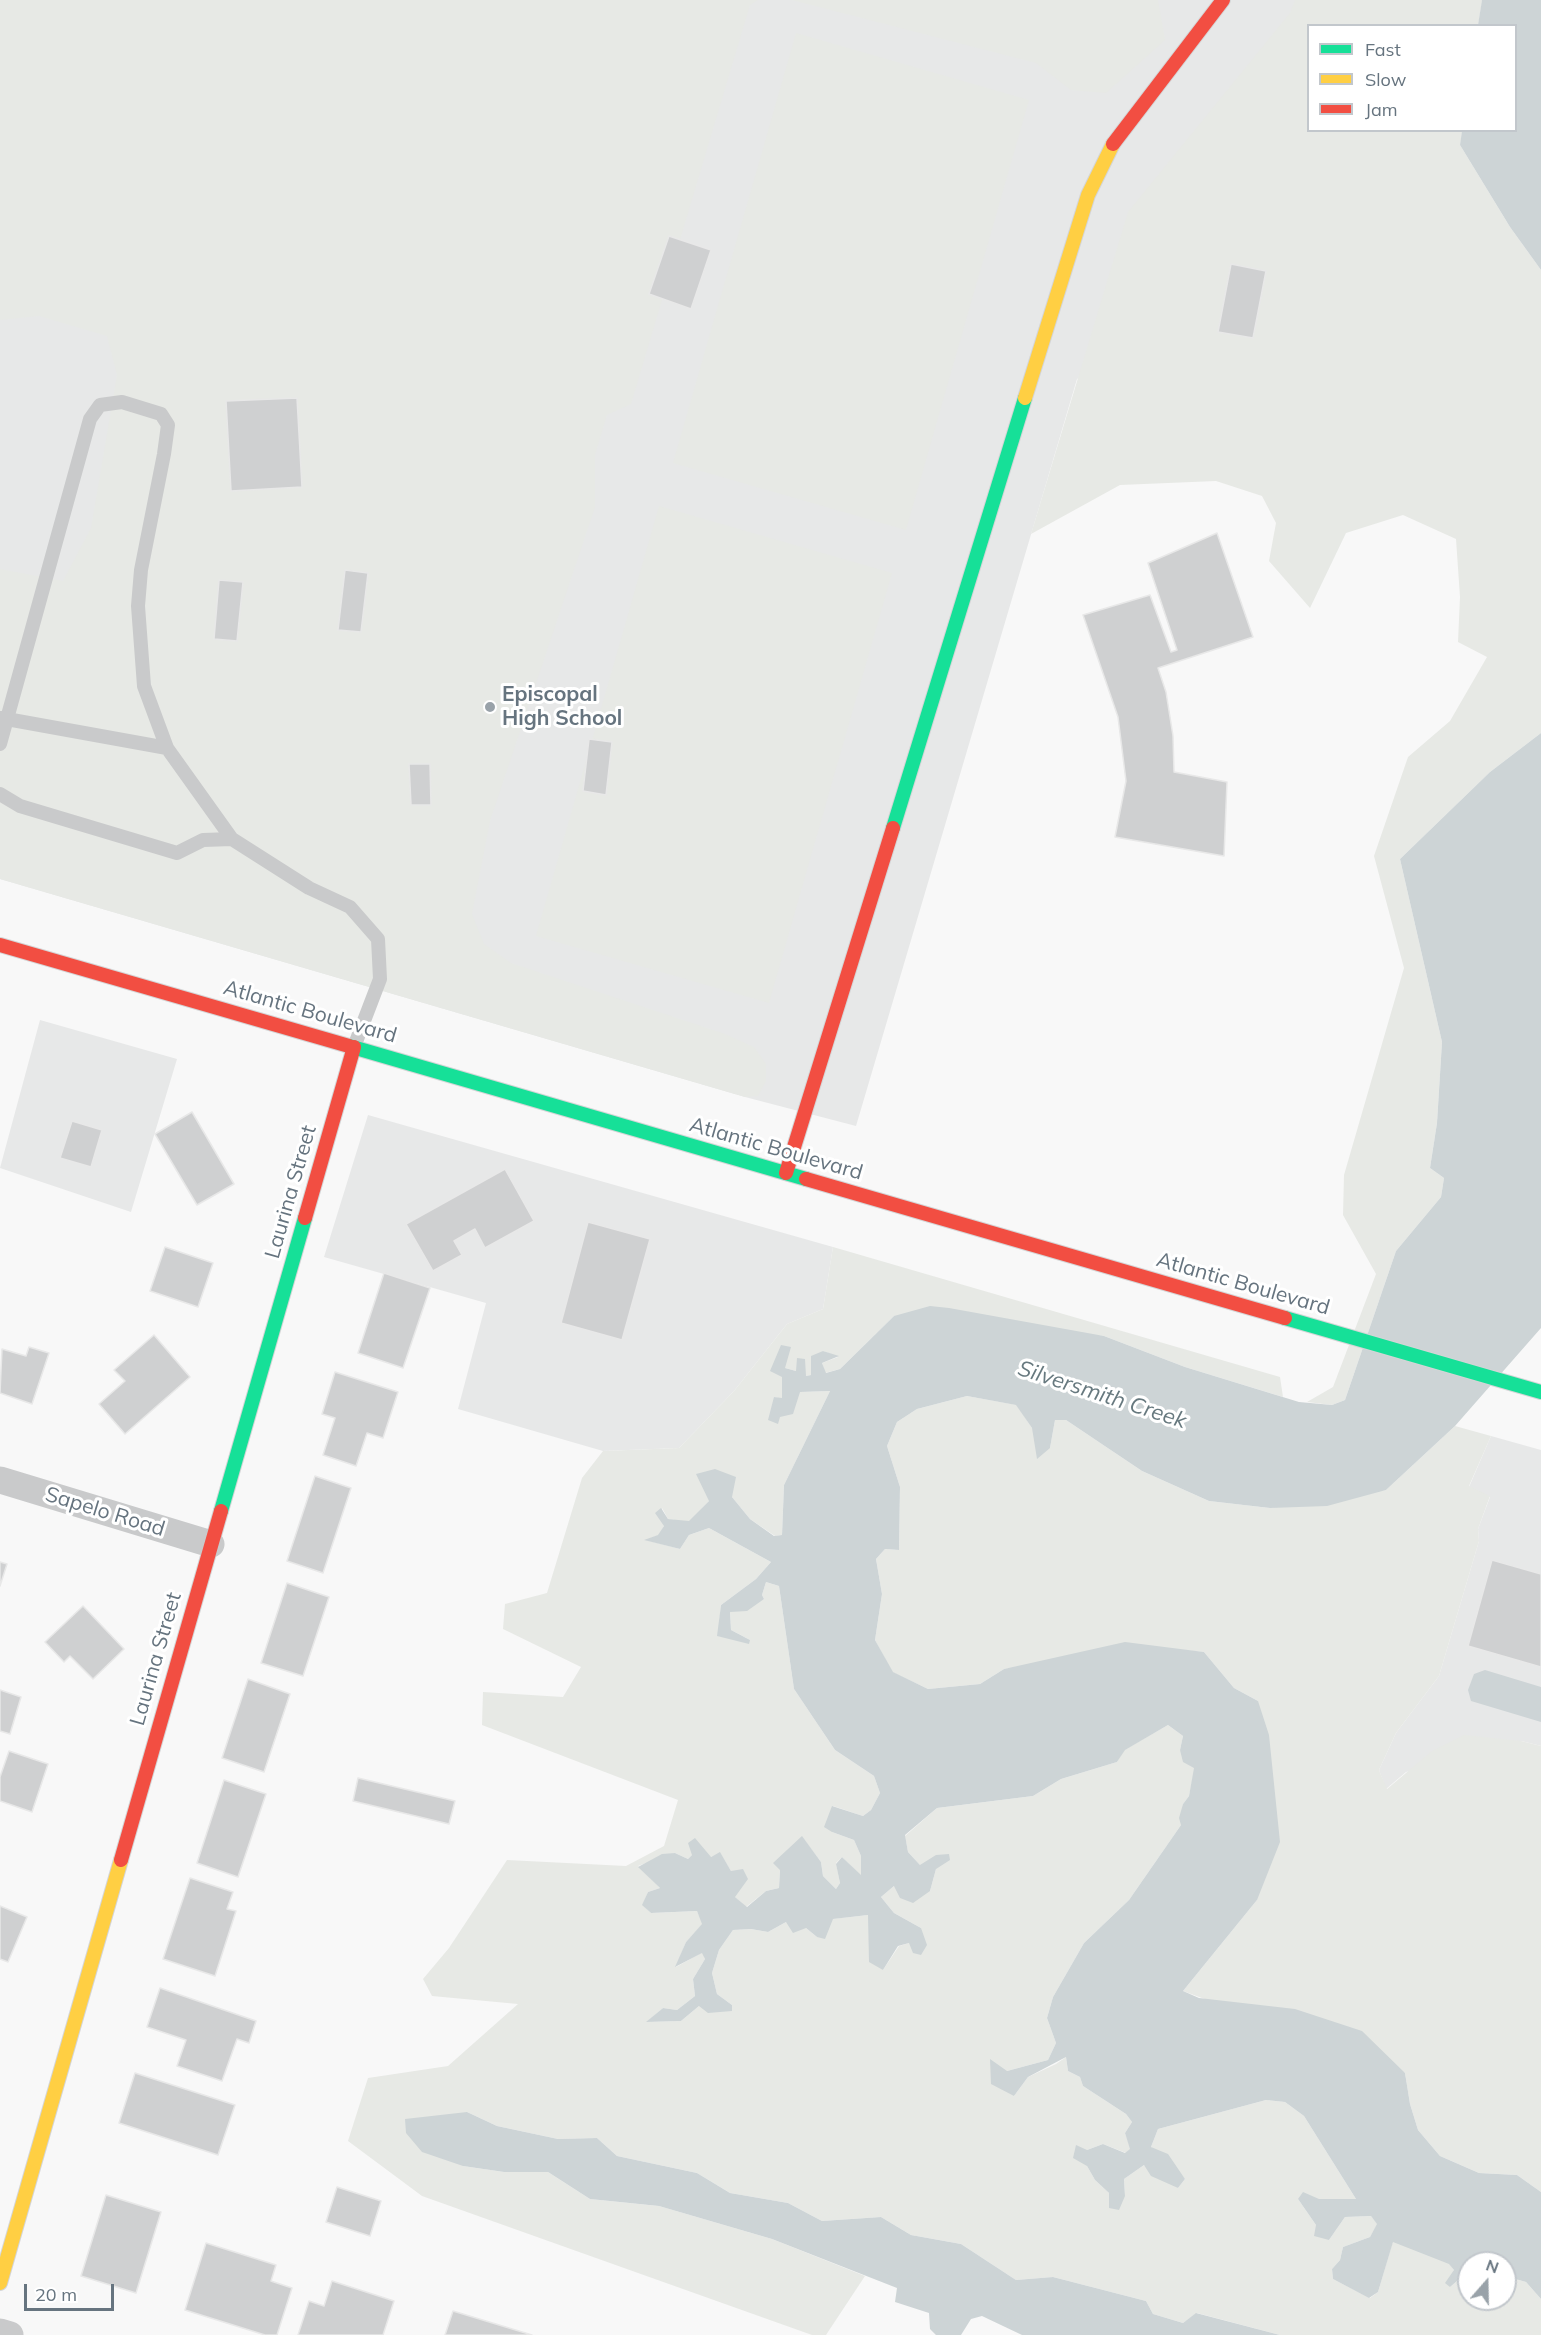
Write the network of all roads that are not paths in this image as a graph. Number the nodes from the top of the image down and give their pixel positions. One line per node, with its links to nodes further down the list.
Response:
1 (1218, 2): 9 (street)
2 (4, 719): 3 (lane); 4 (lane); 4 (lane)
3 (0, 744)
4 (167, 748): 6 (lane)
5 (0, 794): 6 (lane)
6 (232, 838): 8 (lane)
7 (0, 945): 8 (street, Atlantic Boulevard)
8 (354, 1047): 9 (street, Atlantic Boulevard); 12 (street, Laurina Street)
9 (786, 1173): 10 (street, Atlantic Boulevard)
10 (1535, 1390)
11 (0, 1480): 12 (street, Sapelo Road)
12 (211, 1544): 13 (street, Laurina Street)
13 (0, 2283)
14 (0, 2332): 15 (street)
15 (10, 2335)

